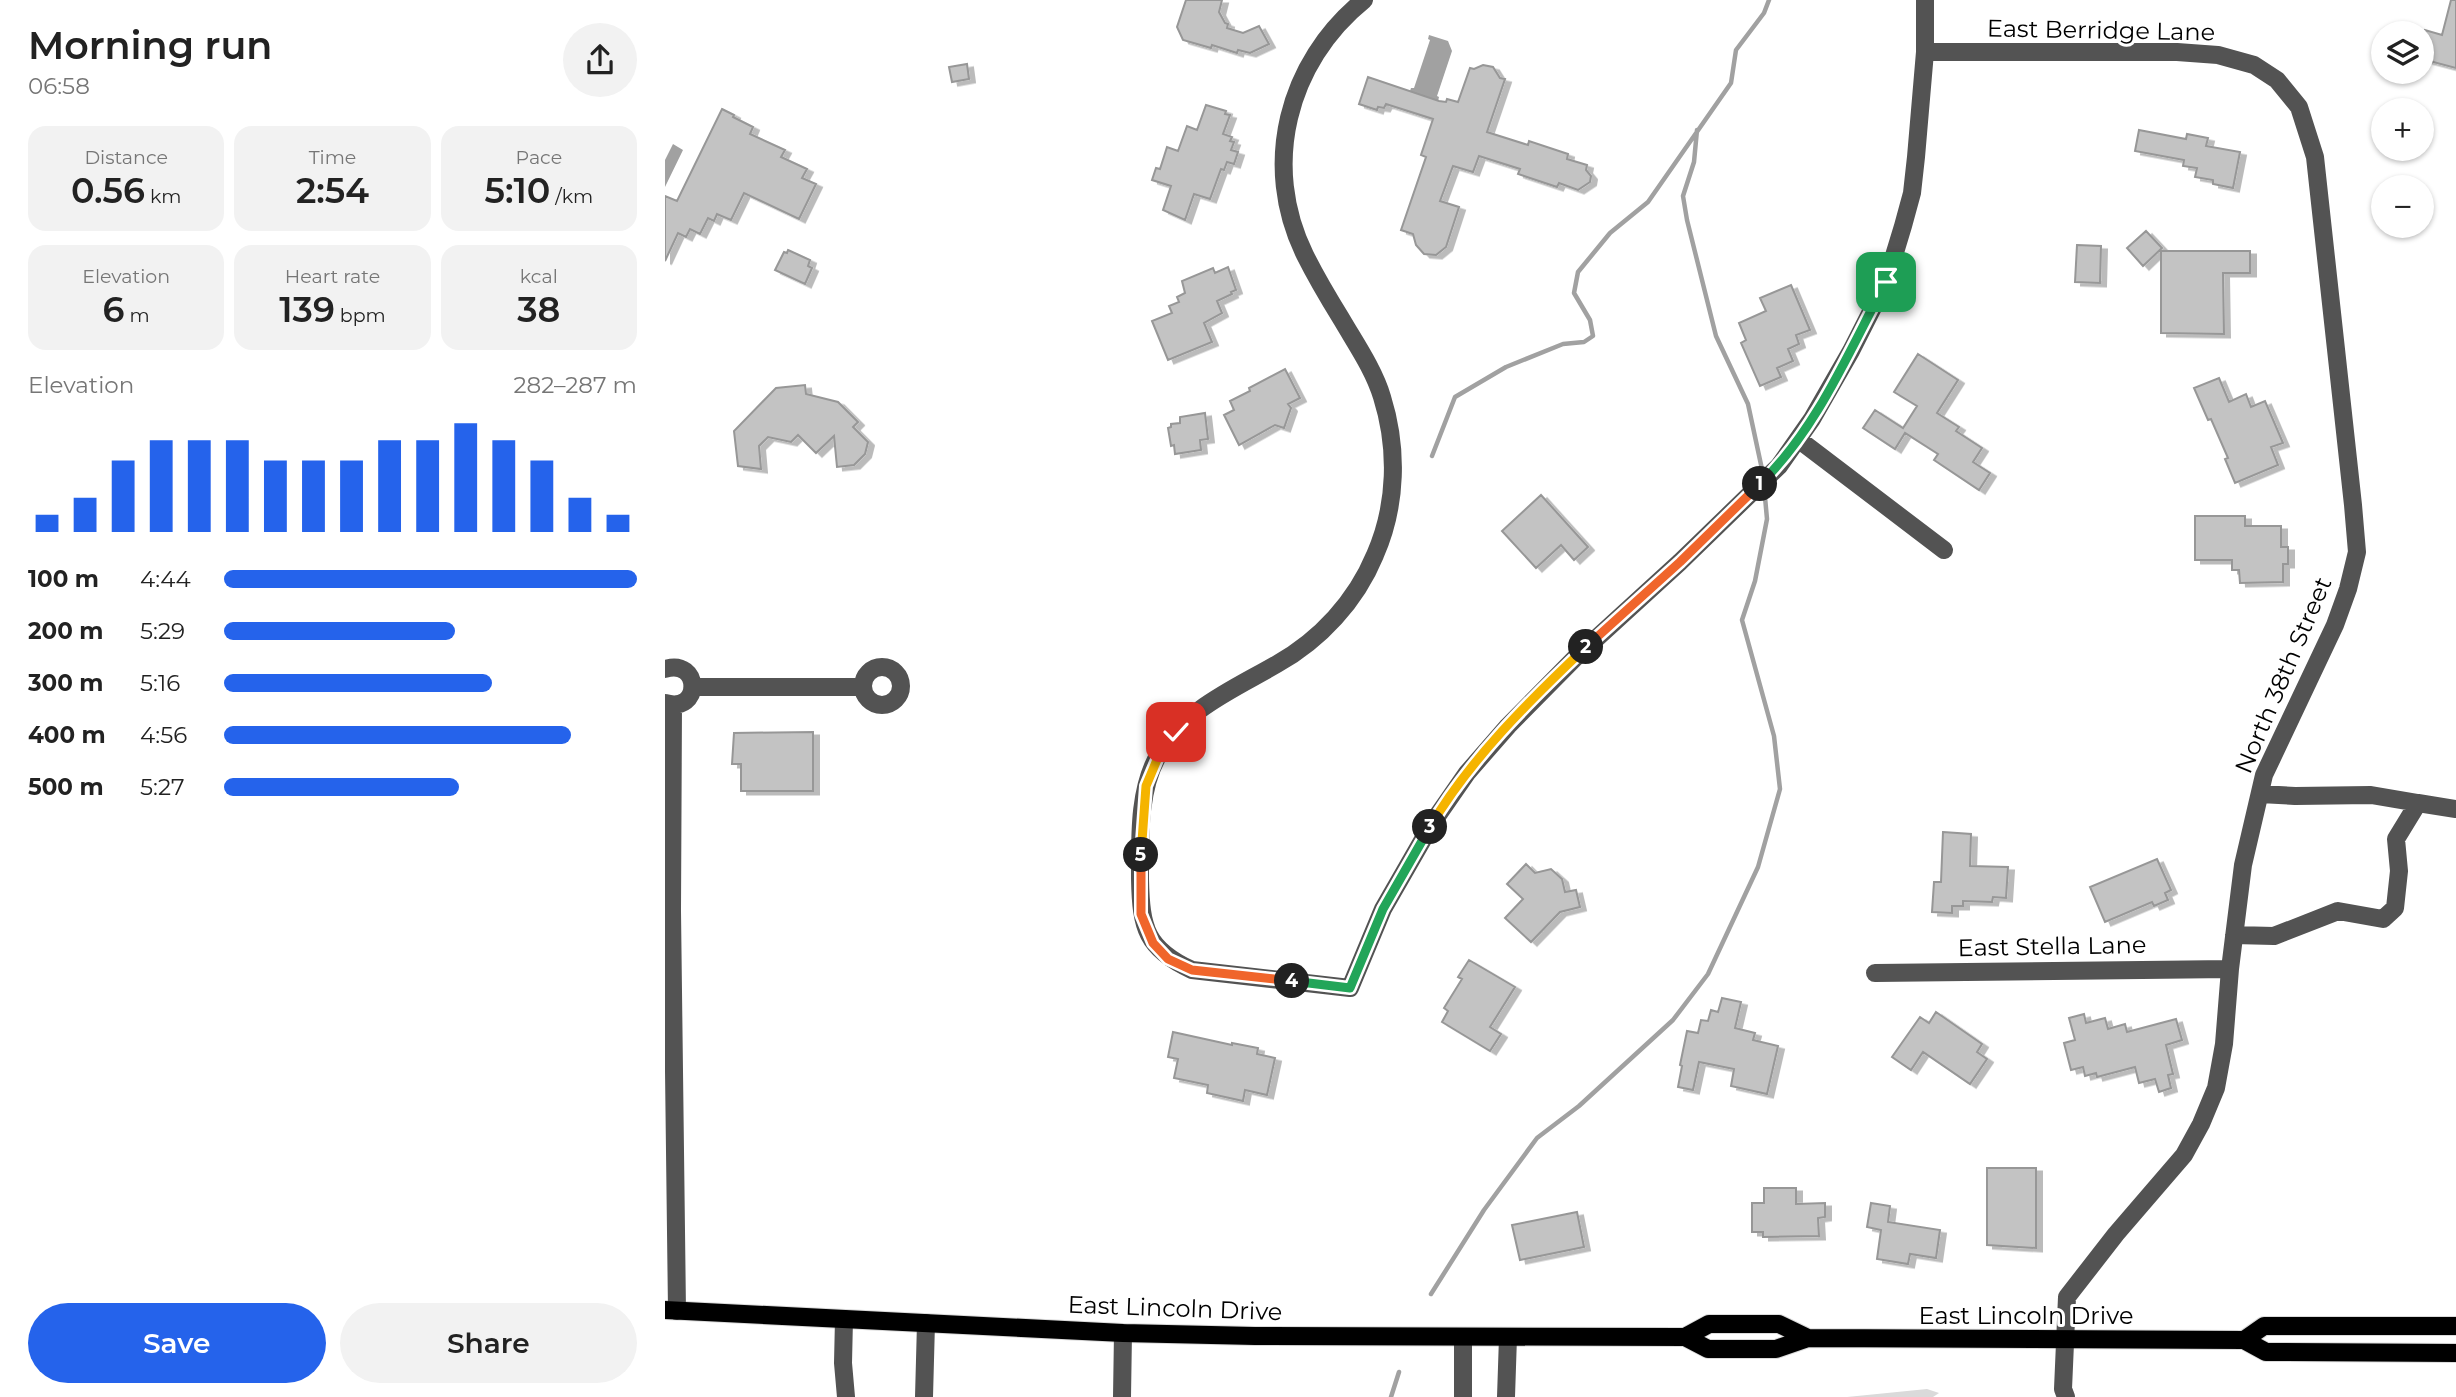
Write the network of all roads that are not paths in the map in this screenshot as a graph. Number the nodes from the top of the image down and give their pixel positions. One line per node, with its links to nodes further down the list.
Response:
1 (1364, 0): 5 (street)
2 (1925, 0): 3 (street)
3 (1925, 51): 4 (street, East Berridge Lane); 5 (street)
4 (2299, 107): 11 (street, North 38th Street)
5 (1798, 439): 6 (street)
6 (1944, 550)
7 (665, 669): 8 (street)
8 (693, 687): 9 (street); 10 (street)
9 (862, 687)
10 (669, 704): 17 (street)
11 (2260, 794): 12 (street); 14 (street, North 38th Street)
12 (2418, 803): 13 (street); 14 (street)
13 (2456, 809)
14 (2234, 935): 15 (street, North 38th Street)
15 (2230, 969): 16 (street, East Stella Lane); 26 (street, North 38th Street)
16 (1875, 973)
17 (671, 1310): 18 (main road, East Lincoln Drive)
18 (844, 1319): 19 (main road, East Lincoln Drive); 30 (street)
19 (926, 1323): 21 (main road, East Lincoln Drive); 31 (street)
20 (2456, 1326): 27 (main road, East Lincoln Drive)
21 (1123, 1333): 22 (main road, East Lincoln Drive); 32 (street)
22 (1463, 1336): 23 (main road, East Lincoln Drive); 33 (street)
23 (1508, 1336): 24 (main road, East Lincoln Drive); 34 (street)
24 (1685, 1337): 25 (main road, East Lincoln Drive); 25 (main road, East Lincoln Drive)
25 (1808, 1338): 26 (main road, East Lincoln Drive)
26 (2065, 1339): 27 (main road, East Lincoln Drive); 29 (street, North 38th Street)
27 (2244, 1340): 28 (main road, East Lincoln Drive)
28 (2456, 1353)
29 (2063, 1387)
30 (846, 1397)
31 (924, 1397)
32 (1122, 1397)
33 (1462, 1397)
34 (1506, 1397)

